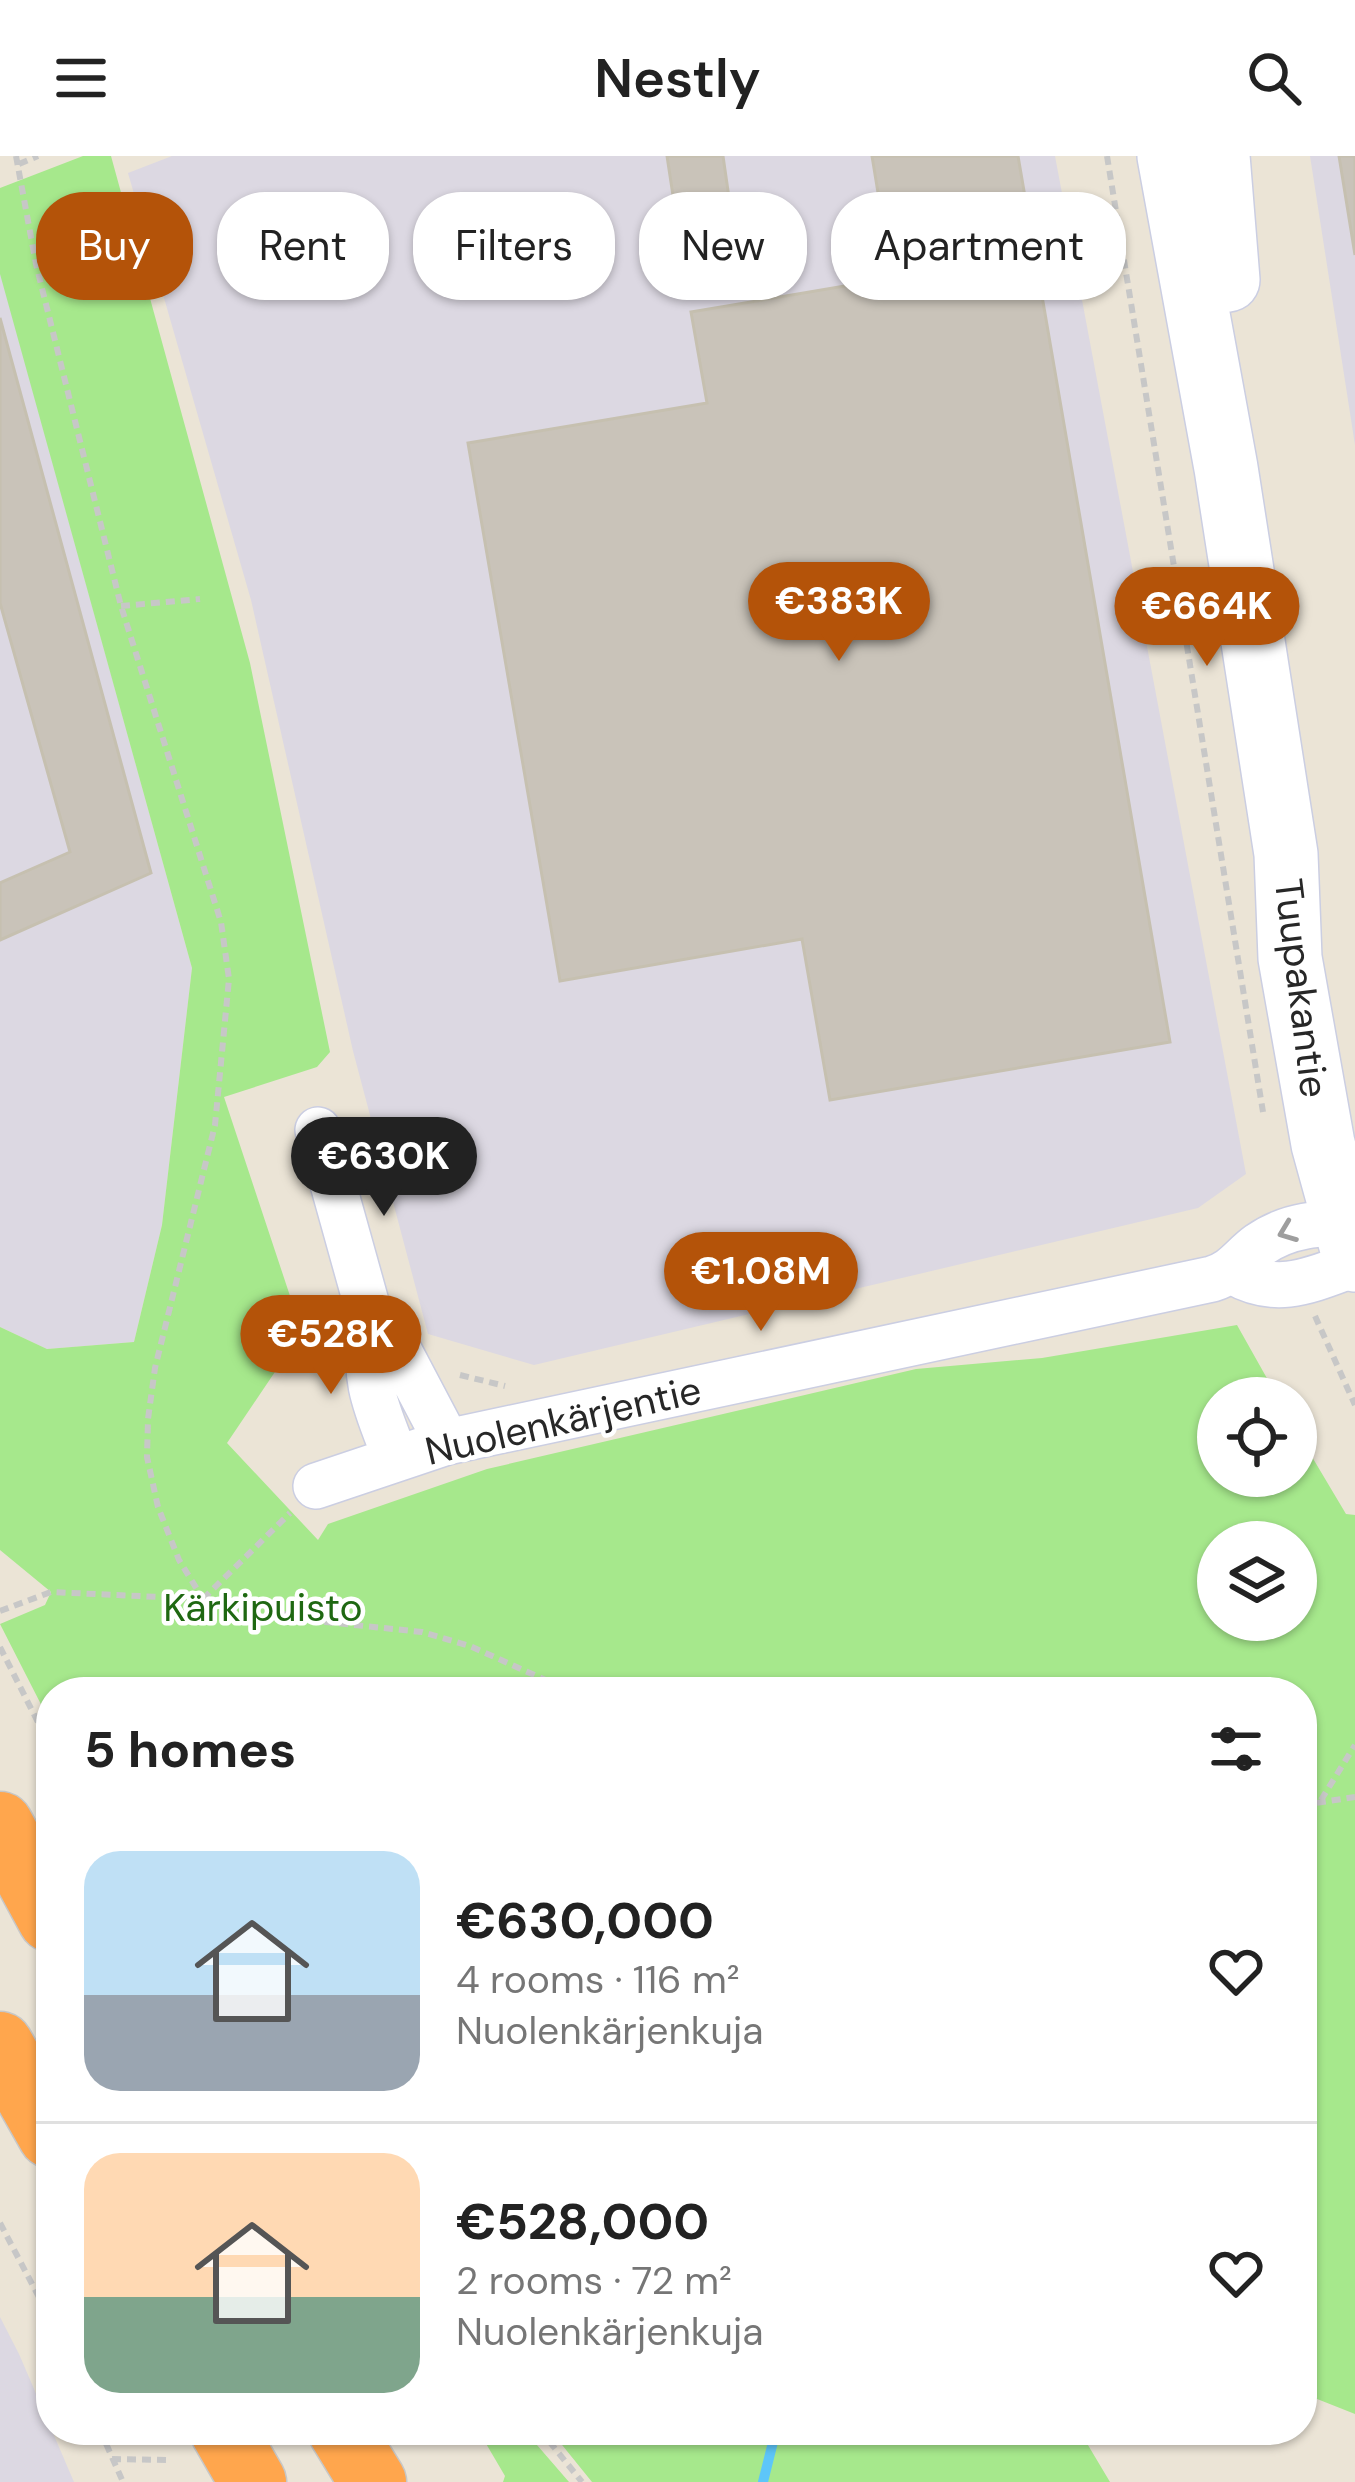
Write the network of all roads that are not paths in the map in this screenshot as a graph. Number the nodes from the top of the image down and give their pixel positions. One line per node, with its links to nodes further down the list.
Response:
1 (1169, 156): 3 (main road, Tuupakantie)
2 (1218, 156): 3 (main road, Tuupakantie)
3 (1226, 468): 4 (main road, Tuupakantie)
4 (1286, 854): 5 (main road, Tuupakantie); 7 (main road, Tuupakantie)
5 (1355, 1071)
6 (318, 1130): 9 (street)
7 (1343, 1250): 8 (street, Nuolenkärjentie); 8 (street, Nuolenkärjentie, one-way to 8)
8 (1234, 1272): 10 (street, Nuolenkärjentie)
9 (374, 1331): 10 (street); 11 (street)
10 (447, 1442): 11 (street, Nuolenkärjentie)
11 (396, 1459): 12 (street, Nuolenkärjentie)
12 (316, 1486)
13 (0, 1825): 14 (highway)
14 (36, 1891)
15 (0, 2045): 16 (highway)
16 (36, 2109)
17 (196, 2445): 19 (highway)
18 (350, 2445): 20 (highway)
19 (254, 2482)
20 (373, 2482)

